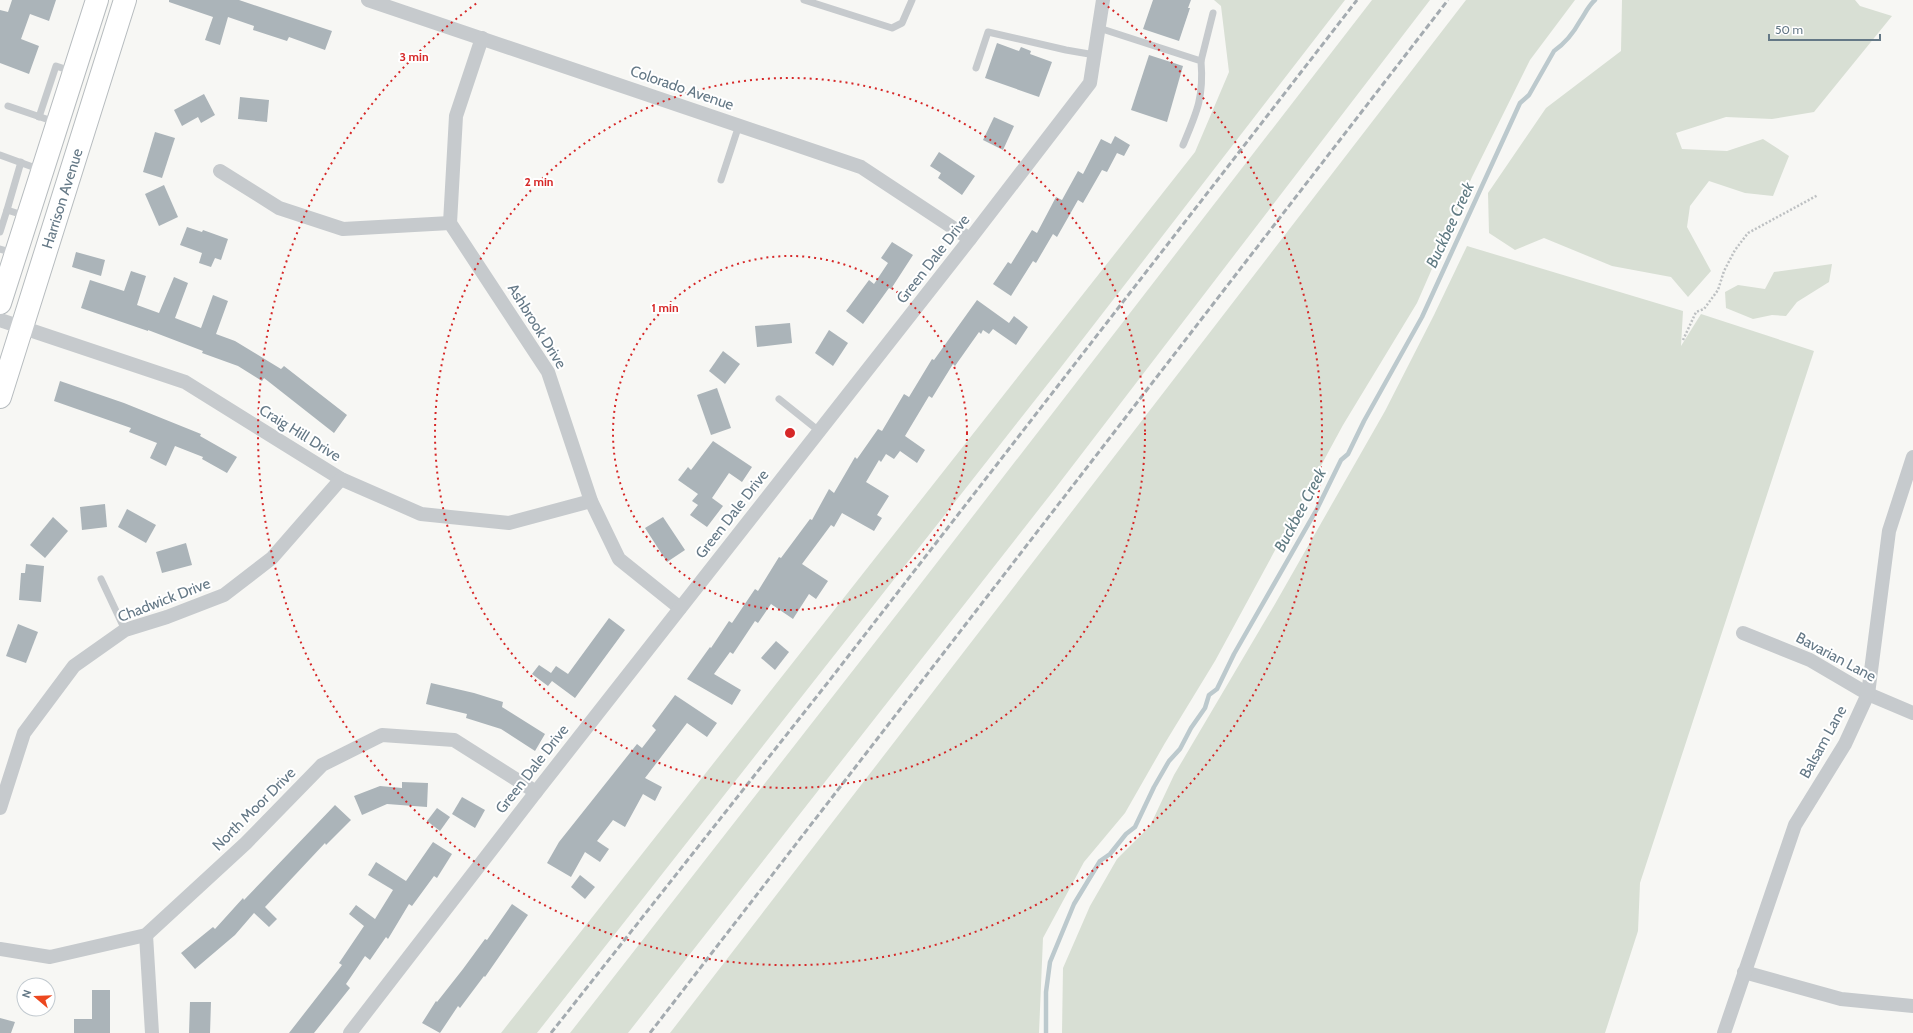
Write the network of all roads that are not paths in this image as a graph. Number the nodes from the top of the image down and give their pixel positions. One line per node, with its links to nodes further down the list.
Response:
1 (97, 0): 14 (main road, Harrison Avenue)
2 (125, 0): 30 (main road, Harrison Avenue)
3 (368, 0): 9 (street, Colorado Avenue)
4 (804, 0): 5 (lane)
5 (912, 0)
6 (1103, 0): 8 (street, Green Dale Drive)
7 (1213, 13): 11 (lane)
8 (1099, 28): 10 (street, Green Dale Drive); 11 (lane)
9 (482, 38): 15 (street, Colorado Avenue); 24 (street)
10 (1095, 55): 12 (lane); 26 (street, Green Dale Drive)
11 (1201, 61): 16 (lane)
12 (976, 68)
13 (8, 106): 14 (lane)
14 (49, 120): 19 (main road, Harrison Avenue)
15 (739, 125): 21 (lane); 26 (street, Colorado Avenue)
16 (1183, 145)
17 (0, 155): 18 (lane)
18 (21, 162): 19 (lane); 22 (lane)
19 (43, 170): 23 (main road, Harrison Avenue)
20 (220, 171): 24 (street)
21 (721, 180)
22 (7, 210): 23 (lane); 25 (lane)
23 (28, 216): 27 (main road, Harrison Avenue)
24 (450, 222): 36 (street, Ashbrook Drive)
25 (0, 232)
26 (970, 239): 33 (street, Green Dale Drive)
27 (8, 251): 28 (main road, Harrison Avenue)
28 (0, 303)
29 (0, 320): 30 (street, Craig Hill Drive)
30 (22, 328): 31 (main road, Harrison Avenue); 35 (street, Craig Hill Drive)
31 (0, 397)
32 (779, 399): 33 (lane)
33 (819, 431): 38 (street, Green Dale Drive)
34 (1913, 457): 41 (street, Balsam Lane)
35 (342, 479): 36 (street, Craig Hill Drive); 39 (street, Chadwick Drive)
36 (591, 501): 38 (street, Ashbrook Drive)
37 (101, 579): 39 (lane)
38 (680, 608): 43 (street, Green Dale Drive)
39 (125, 630): 44 (street, Chadwick Drive)
40 (1743, 632): 41 (street, Bavarian Lane)
41 (1868, 694): 42 (street, Bavarian Lane); 47 (street, Balsam Lane)
42 (1913, 713)
43 (536, 792): 45 (street, North Moor Drive); 50 (street, Green Dale Drive)
44 (0, 808)
45 (146, 935): 46 (street, North Moor Drive); 49 (street)
46 (0, 949)
47 (1744, 972): 48 (street); 51 (street, Balsam Lane)
48 (1913, 1006)
49 (152, 1033)
50 (350, 1033)
51 (1724, 1033)

